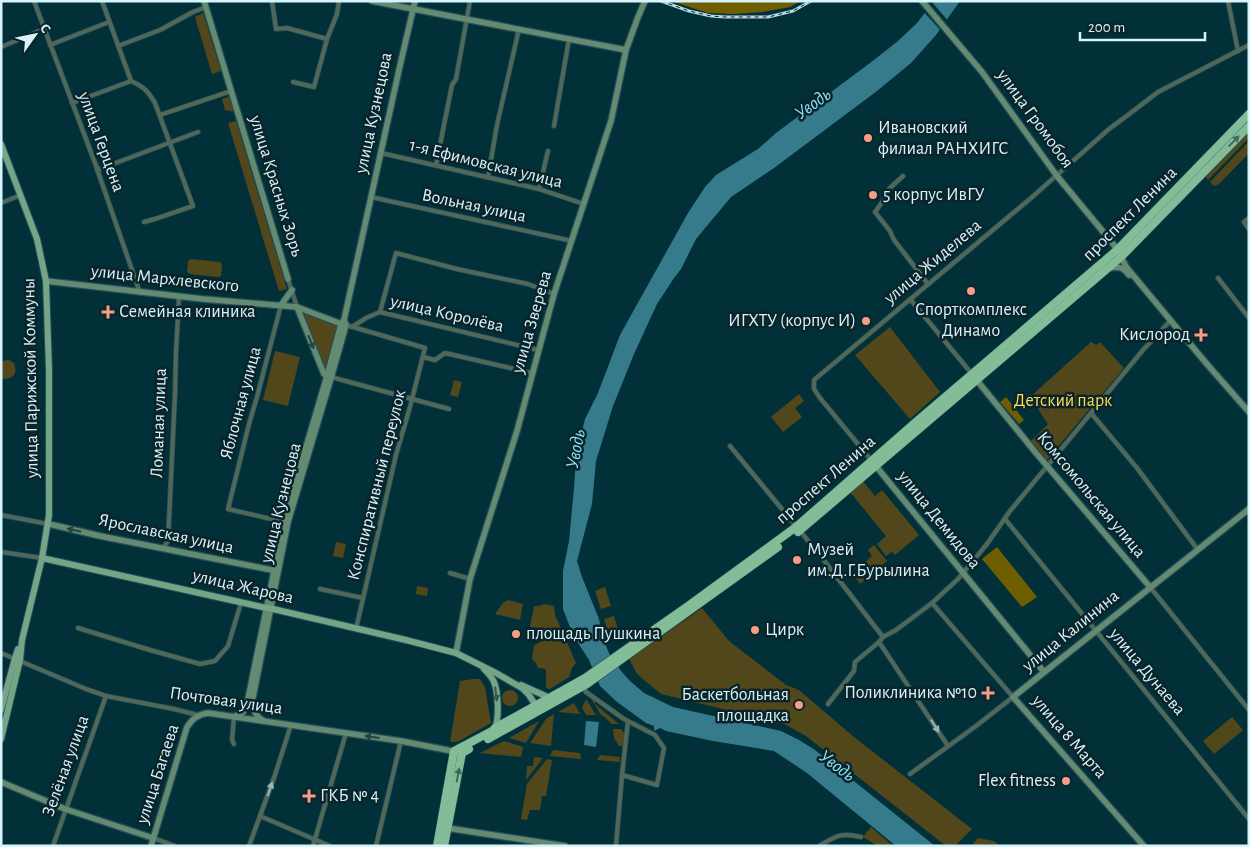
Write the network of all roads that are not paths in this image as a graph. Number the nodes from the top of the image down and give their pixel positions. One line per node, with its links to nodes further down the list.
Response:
1 (34, 1): 15 (street, улица Герцена)
2 (102, 1): 14 (street)
3 (272, 1): 17 (street)
4 (340, 1): 17 (street)
5 (372, 1): 12 (main road)
6 (415, 1): 12 (main road, улица Кузнецова)
7 (470, 1): 13 (street)
8 (645, 1): 23 (main road, улица Зверева)
9 (922, 1): 41 (main road, улица Громобоя)
10 (1228, 1): 24 (street)
11 (205, 4): 21 (street); 27 (main road, улица Красных Зорь)
12 (413, 9): 13 (main road); 37 (main road, улица Кузнецова)
13 (466, 19): 16 (main road); 38 (street)
14 (109, 22): 19 (street); 21 (street)
15 (44, 29): 19 (street, улица Герцена); 22 (street)
16 (519, 29): 18 (main road); 42 (street)
17 (327, 39): 26 (street)
18 (569, 39): 23 (main road); 31 (street)
19 (50, 45): 28 (street, улица Герцена)
20 (1249, 45): 24 (street, улица Жиделева)
21 (118, 46): 25 (street)
22 (1, 47)
23 (626, 50): 47 (main road, улица Зверева)
24 (1238, 51): 41 (street, улица Жиделева)
25 (131, 81): 28 (street); 30 (street)
26 (293, 82)
27 (231, 91): 30 (street); 56 (main road, улица Красных Зорь)
28 (72, 103): 39 (street, улица Герцена)
29 (1249, 114): 52 (highway, проспект Ленина)
30 (160, 116): 34 (street)
31 (554, 126)
32 (1249, 126): 52 (highway, проспект Ленина, one-way to 32)
33 (198, 132): 34 (street)
34 (170, 142): 39 (street); 49 (street)
35 (1, 144): 44 (main road, улица Парижской Коммуны)
36 (548, 151): 43 (street)
37 (381, 153): 38 (street, 1-я Ефимовская улица); 45 (main road, улица Кузнецова)
38 (436, 165): 42 (street, 1-я Ефимовская улица)
39 (97, 170): 60 (street, улица Герцена)
40 (903, 176): 58 (street)
41 (1057, 176): 52 (main road, улица Громобоя); 58 (street, улица Жиделева)
42 (488, 177): 43 (street, 1-я Ефимовская улица)
43 (539, 189): 47 (street, 1-я Ефимовская улица)
44 (21, 195): 46 (street); 57 (main road, улица Парижской Коммуны)
45 (371, 197): 51 (street, Вольная улица); 69 (main road, улица Кузнецова)
46 (1, 203)
47 (584, 204): 51 (main road, улица Зверева)
48 (1249, 218): 50 (street)
49 (144, 222)
50 (1249, 229)
51 (572, 241): 61 (main road, улица Зверева)
52 (1119, 254): 53 (highway, проспект Ленина); 54 (main road, улица Громобоя); 68 (main road, улица Громобоя); 75 (highway, проспект Ленина)
53 (1107, 269): 54 (main road); 75 (highway, проспект Ленина)
54 (1125, 270): 68 (main road, улица Громобоя)
55 (1218, 278): 67 (street)
56 (288, 279): 59 (street, улица Красных Зорь)
57 (46, 281): 60 (main road, улица Мархлевского); 89 (main road, улица Парижской Коммуны)
58 (928, 284): 63 (street, улица Жиделева)
59 (292, 290): 64 (main road); 65 (street, улица Красных Зорь)
60 (140, 293): 62 (main road, улица Мархлевского)
61 (554, 294): 66 (street); 71 (main road, улица Зверева)
62 (179, 297): 64 (main road, улица Мархлевского); 91 (street, Ломаная улица)
63 (910, 299): 75 (street, Комсомольская улица); 76 (street, улица Жиделева)
64 (281, 306): 65 (main road, улица Мархлевского); 88 (street, Яблочная улица)
65 (297, 306): 69 (main road, улица Мархлевского); 74 (main road, улица Красных Зорь, one-way to 74)
66 (380, 312): 69 (street, улица Королёва); 71 (street, улица Королёва)
67 (1249, 318)
68 (1169, 321): 79 (main road, улица Громобоя); 80 (street); 81 (main road, улица Громобоя)
69 (346, 324): 70 (street, улица Мархлевского); 74 (main road, улица Кузнецова)
70 (425, 348): 72 (street, Конспиративный переулок)
71 (538, 350): 73 (main road, улица Зверева)
72 (423, 357): 73 (street); 77 (street, Конспиративный переулок)
73 (532, 373): 98 (main road, улица Зверева)
74 (329, 377): 77 (street); 88 (main road, улица Кузнецова); 95 (main road, улица Кузнецова)
75 (975, 377): 83 (highway, проспект Ленина); 84 (main road, Комсомольская улица)
76 (813, 386): 83 (street, улица Демидова)
77 (412, 399): 78 (street); 101 (street, Конспиративный переулок)
78 (449, 409)
79 (1249, 412)
80 (1091, 413): 84 (street); 92 (street)
81 (1249, 418)
82 (730, 446): 90 (street)
83 (873, 463): 90 (highway, проспект Ленина); 97 (main road, улица Демидова)
84 (1047, 466): 87 (street); 99 (main road, Комсомольская улица)
85 (1249, 509): 92 (main road, улица Калинина)
86 (1, 515): 89 (street)
87 (1005, 519): 97 (street); 107 (street, улица Дунаева)
88 (284, 522): 95 (main road, улица Кузнецова)
89 (48, 524): 91 (main road, Ярославская улица, one-way to 89); 94 (main road, улица Парижской Коммуны)
90 (798, 529): 108 (street); 116 (highway, проспект Ленина)
91 (162, 548): 95 (main road, Ярославская улица)
92 (1198, 550): 99 (main road, улица Калинина)
93 (1, 552): 94 (street, улица Жарова)
94 (42, 558): 102 (main road, улица Жарова); 112 (main road, улица Парижской Коммуны)
95 (276, 571): 104 (main road, улица Кузнецова)
96 (450, 573): 98 (street)
97 (963, 573): 103 (street); 114 (main road, улица Демидова)
98 (470, 579): 111 (main road, улица Зверева)
99 (1150, 587): 107 (main road, улица Калинина); 123 (street, Комсомольская улица)
100 (320, 589): 101 (street)
101 (364, 598): 106 (street, Конспиративный переулок)
102 (241, 602): 104 (main road, улица Жарова); 105 (street)
103 (932, 603): 108 (street); 118 (street, улица 8 Марта)
104 (268, 608): 106 (main road, улица Жарова); 125 (main road, улица Кузнецова); 126 (main road, улица Кузнецова)
105 (78, 628)
106 (356, 629): 111 (main road, улица Жарова)
107 (1095, 631): 114 (main road, улица Калинина); 141 (street, улица Дунаева)
108 (884, 637): 109 (street)
109 (879, 642): 120 (street); 134 (street, one-way to 134)
110 (1, 653): 112 (street, Почтовая улица)
111 (456, 653): 113 (main road, улица Жарова)
112 (17, 659): 117 (street, Почтовая улица); 122 (main road); 131 (main road)
113 (475, 662): 115 (main road); 129 (main road, one-way to 129)
114 (1044, 672): 118 (main road, улица Калинина)
115 (509, 680): 119 (main road); 121 (main road)
116 (585, 683): 119 (highway, проспект Ленина); 121 (highway, проспект Ленина); 127 (street)
117 (106, 696): 124 (street, Почтовая улица); 139 (street, Зелёная улица)
118 (1013, 697): 134 (street, улица Калинина); 158 (main road, улица 8 Марта)
119 (550, 698): 121 (highway, проспект Ленина)
120 (828, 704)
121 (538, 708): 129 (highway, проспект Ленина); 135 (highway, проспект Ленина)
122 (1, 710)
123 (1249, 710)
124 (198, 715): 125 (main road, Почтовая улица); 144 (main road, улица Багаева)
125 (234, 717): 126 (main road, Почтовая улица); 133 (street)
126 (264, 721): 128 (main road, Почтовая улица)
127 (628, 721): 137 (street); 137 (street)
128 (291, 725): 130 (main road, Почтовая улица); 140 (street, one-way to 128)
129 (492, 731): 135 (highway, проспект Ленина)
130 (346, 733): 132 (main road, Почтовая улица, one-way to 130); 145 (street)
131 (1, 739)
132 (401, 741): 135 (main road, Почтовая улица); 152 (street)
133 (234, 744)
134 (948, 746): 136 (street, улица Калинина)
135 (458, 752): 142 (highway, one-way to 135); 153 (highway)
136 (910, 774)
137 (622, 775): 156 (street)
138 (1, 782): 139 (main road)
139 (66, 809): 144 (main road); 146 (street, Зелёная улица)
140 (260, 816): 145 (street); 149 (street)
141 (1249, 819)
142 (447, 828): 154 (highway); 155 (main road)
143 (861, 837): 157 (street)
144 (153, 838): 147 (main road, улица Багаева); 148 (street)
145 (316, 839): 150 (street); 151 (street)
146 (53, 846)
147 (151, 846)
148 (175, 846)
149 (250, 846)
150 (314, 846)
151 (330, 846)
152 (376, 846)
153 (437, 846)
154 (444, 846)
155 (565, 846)
156 (616, 846)
157 (819, 846)
158 (1144, 846)

